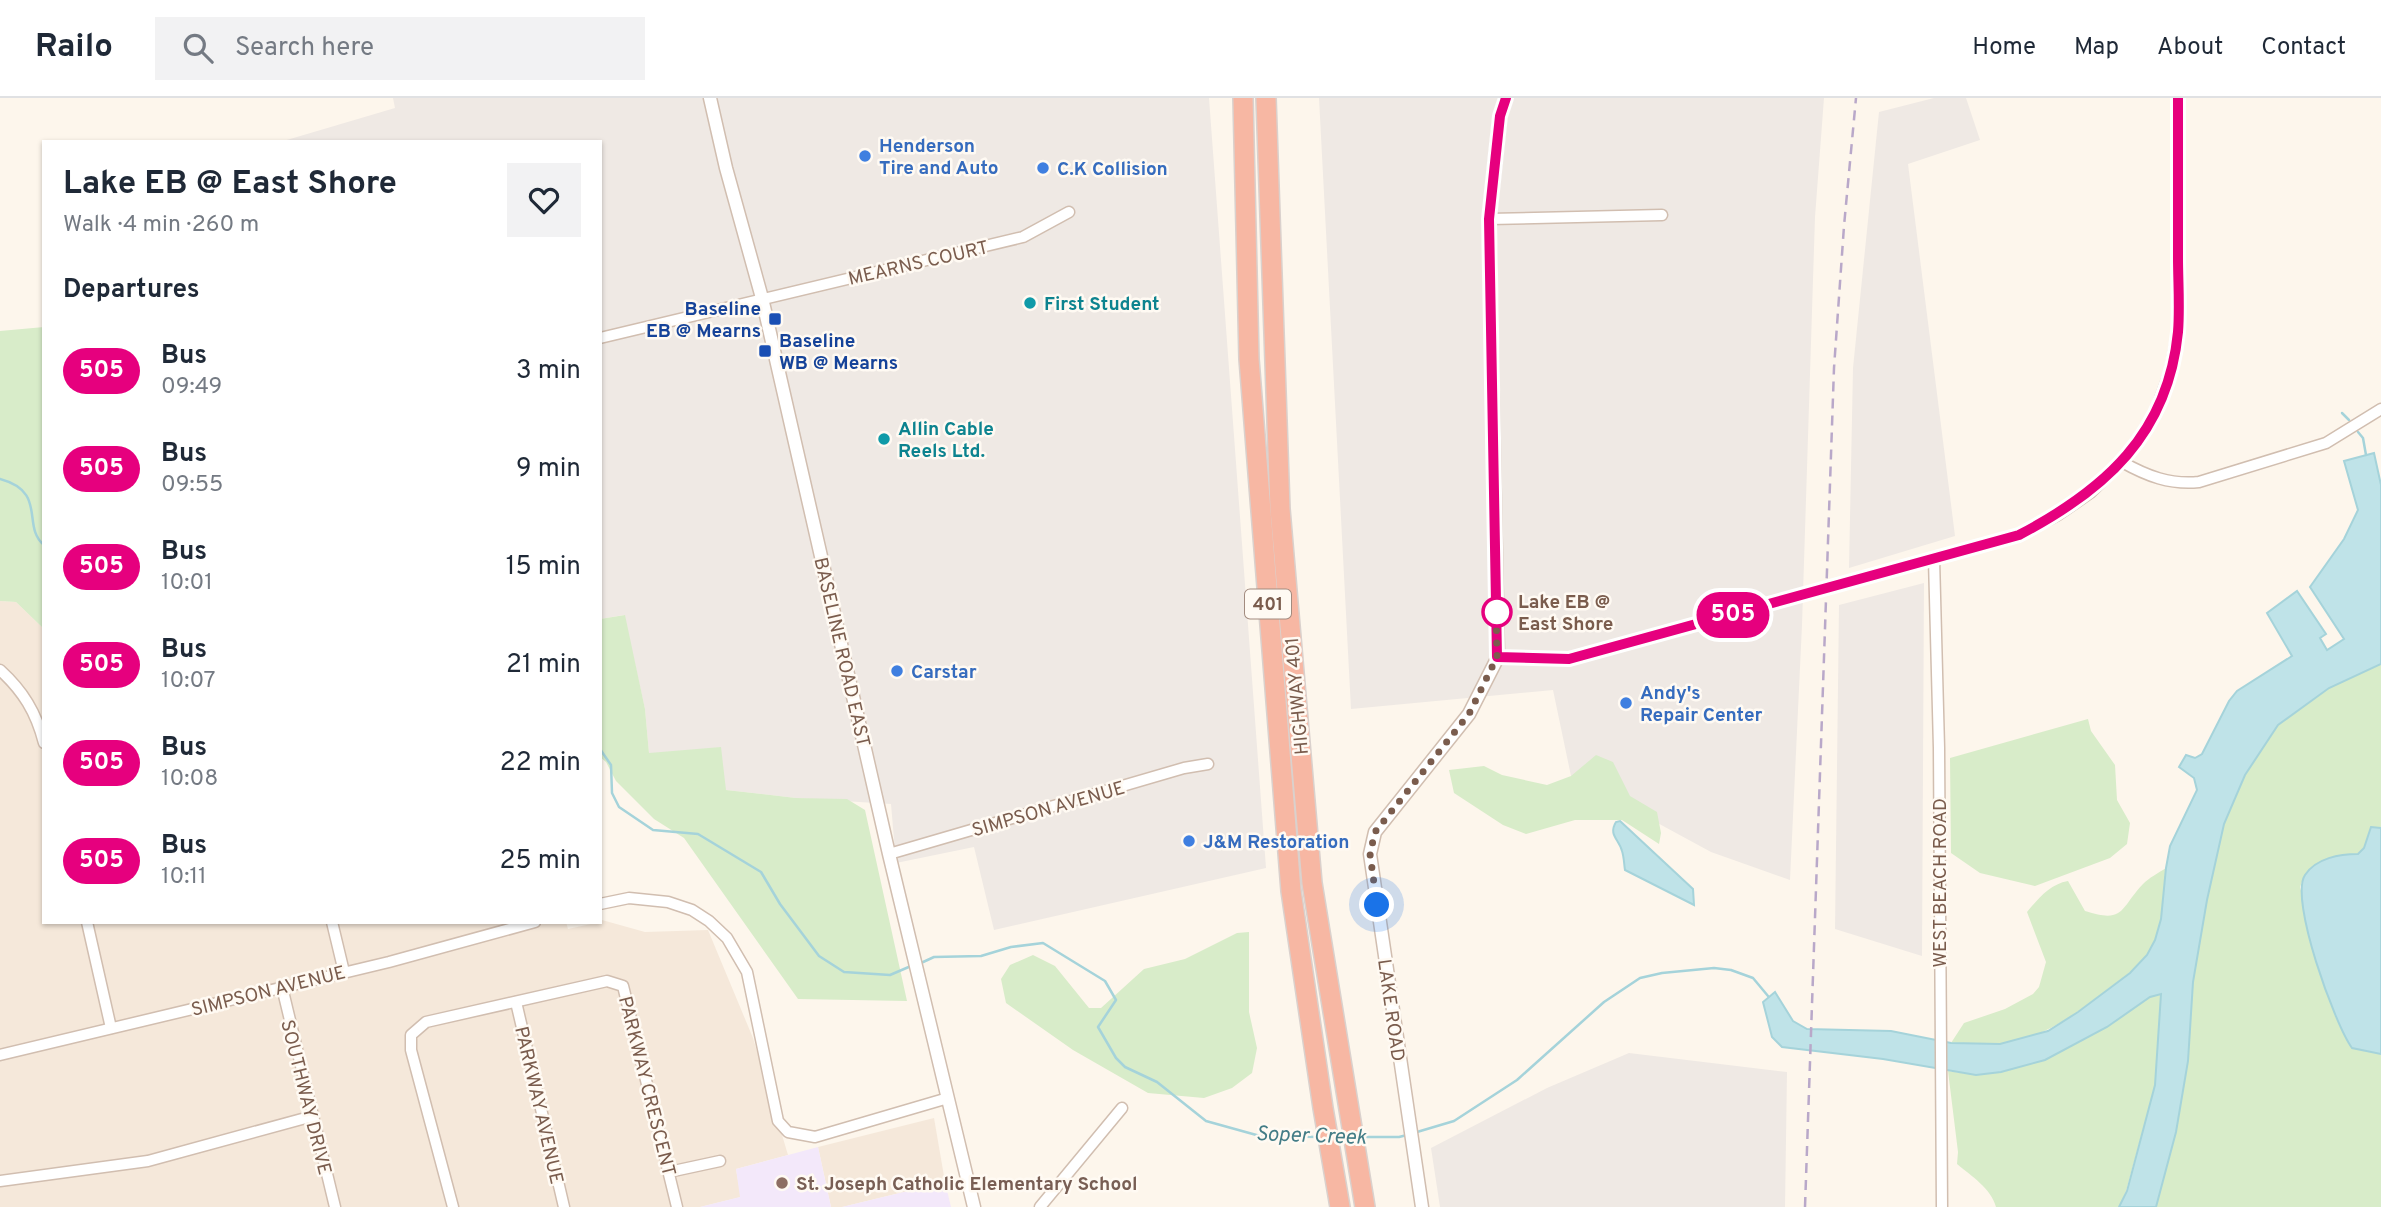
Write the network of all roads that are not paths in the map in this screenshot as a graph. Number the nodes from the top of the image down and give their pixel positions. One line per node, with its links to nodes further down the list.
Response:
1 (710, 98): 9 (street, BASELINE ROAD EAST)
2 (1243, 98): 31 (highway, HIGHWAY 401 / 401)
3 (1266, 98): 43 (highway, HIGHWAY 401 / 401)
4 (1506, 98): 8 (street, LAKE ROAD)
5 (2178, 98): 12 (street)
6 (1069, 212): 9 (street, MEARNS COURT)
7 (1662, 215): 8 (street)
8 (1489, 219): 14 (street, LAKE ROAD)
9 (762, 298): 10 (street, MEARNS COURT); 18 (street, BASELINE ROAD EAST)
10 (602, 338)
11 (2381, 409): 12 (street)
12 (2122, 462): 13 (street)
13 (1934, 559): 14 (street); 45 (street, WEST BEACH ROAD)
14 (1497, 657): 44 (street, LAKE ROAD)
15 (0, 670): 16 (street)
16 (42, 736)
17 (1208, 764): 18 (street, SIMPSON AVENUE)
18 (889, 854): 28 (street, BASELINE ROAD EAST)
19 (602, 904): 28 (street)
20 (87, 924): 26 (street)
21 (332, 924): 23 (street)
22 (529, 924): 23 (street, SIMPSON AVENUE)
23 (344, 972): 24 (street, SIMPSON AVENUE)
24 (282, 987): 26 (street, SIMPSON AVENUE); 30 (street, SOUTHWAY DRIVE)
25 (516, 1002): 33 (street, PARKWAY CRESCENT); 36 (street, PARKWAY CRESCENT); 37 (street, PARKWAY AVENUE)
26 (111, 1028): 27 (street, SIMPSON AVENUE)
27 (0, 1055)
28 (948, 1098): 39 (street, BASELINE ROAD EAST)
29 (1122, 1108): 40 (street)
30 (313, 1116): 34 (street); 35 (street, SOUTHWAY DRIVE)
31 (1330, 1150): 41 (highway); 42 (highway, HIGHWAY 401 / 401)
32 (720, 1161): 33 (street)
33 (669, 1172): 38 (street, PARKWAY CRESCENT)
34 (0, 1181)
35 (335, 1207)
36 (453, 1207)
37 (564, 1207)
38 (677, 1207)
39 (974, 1207)
40 (1040, 1207)
41 (1333, 1207)
42 (1340, 1207)
43 (1367, 1207)
44 (1422, 1207)
45 (1942, 1207)

